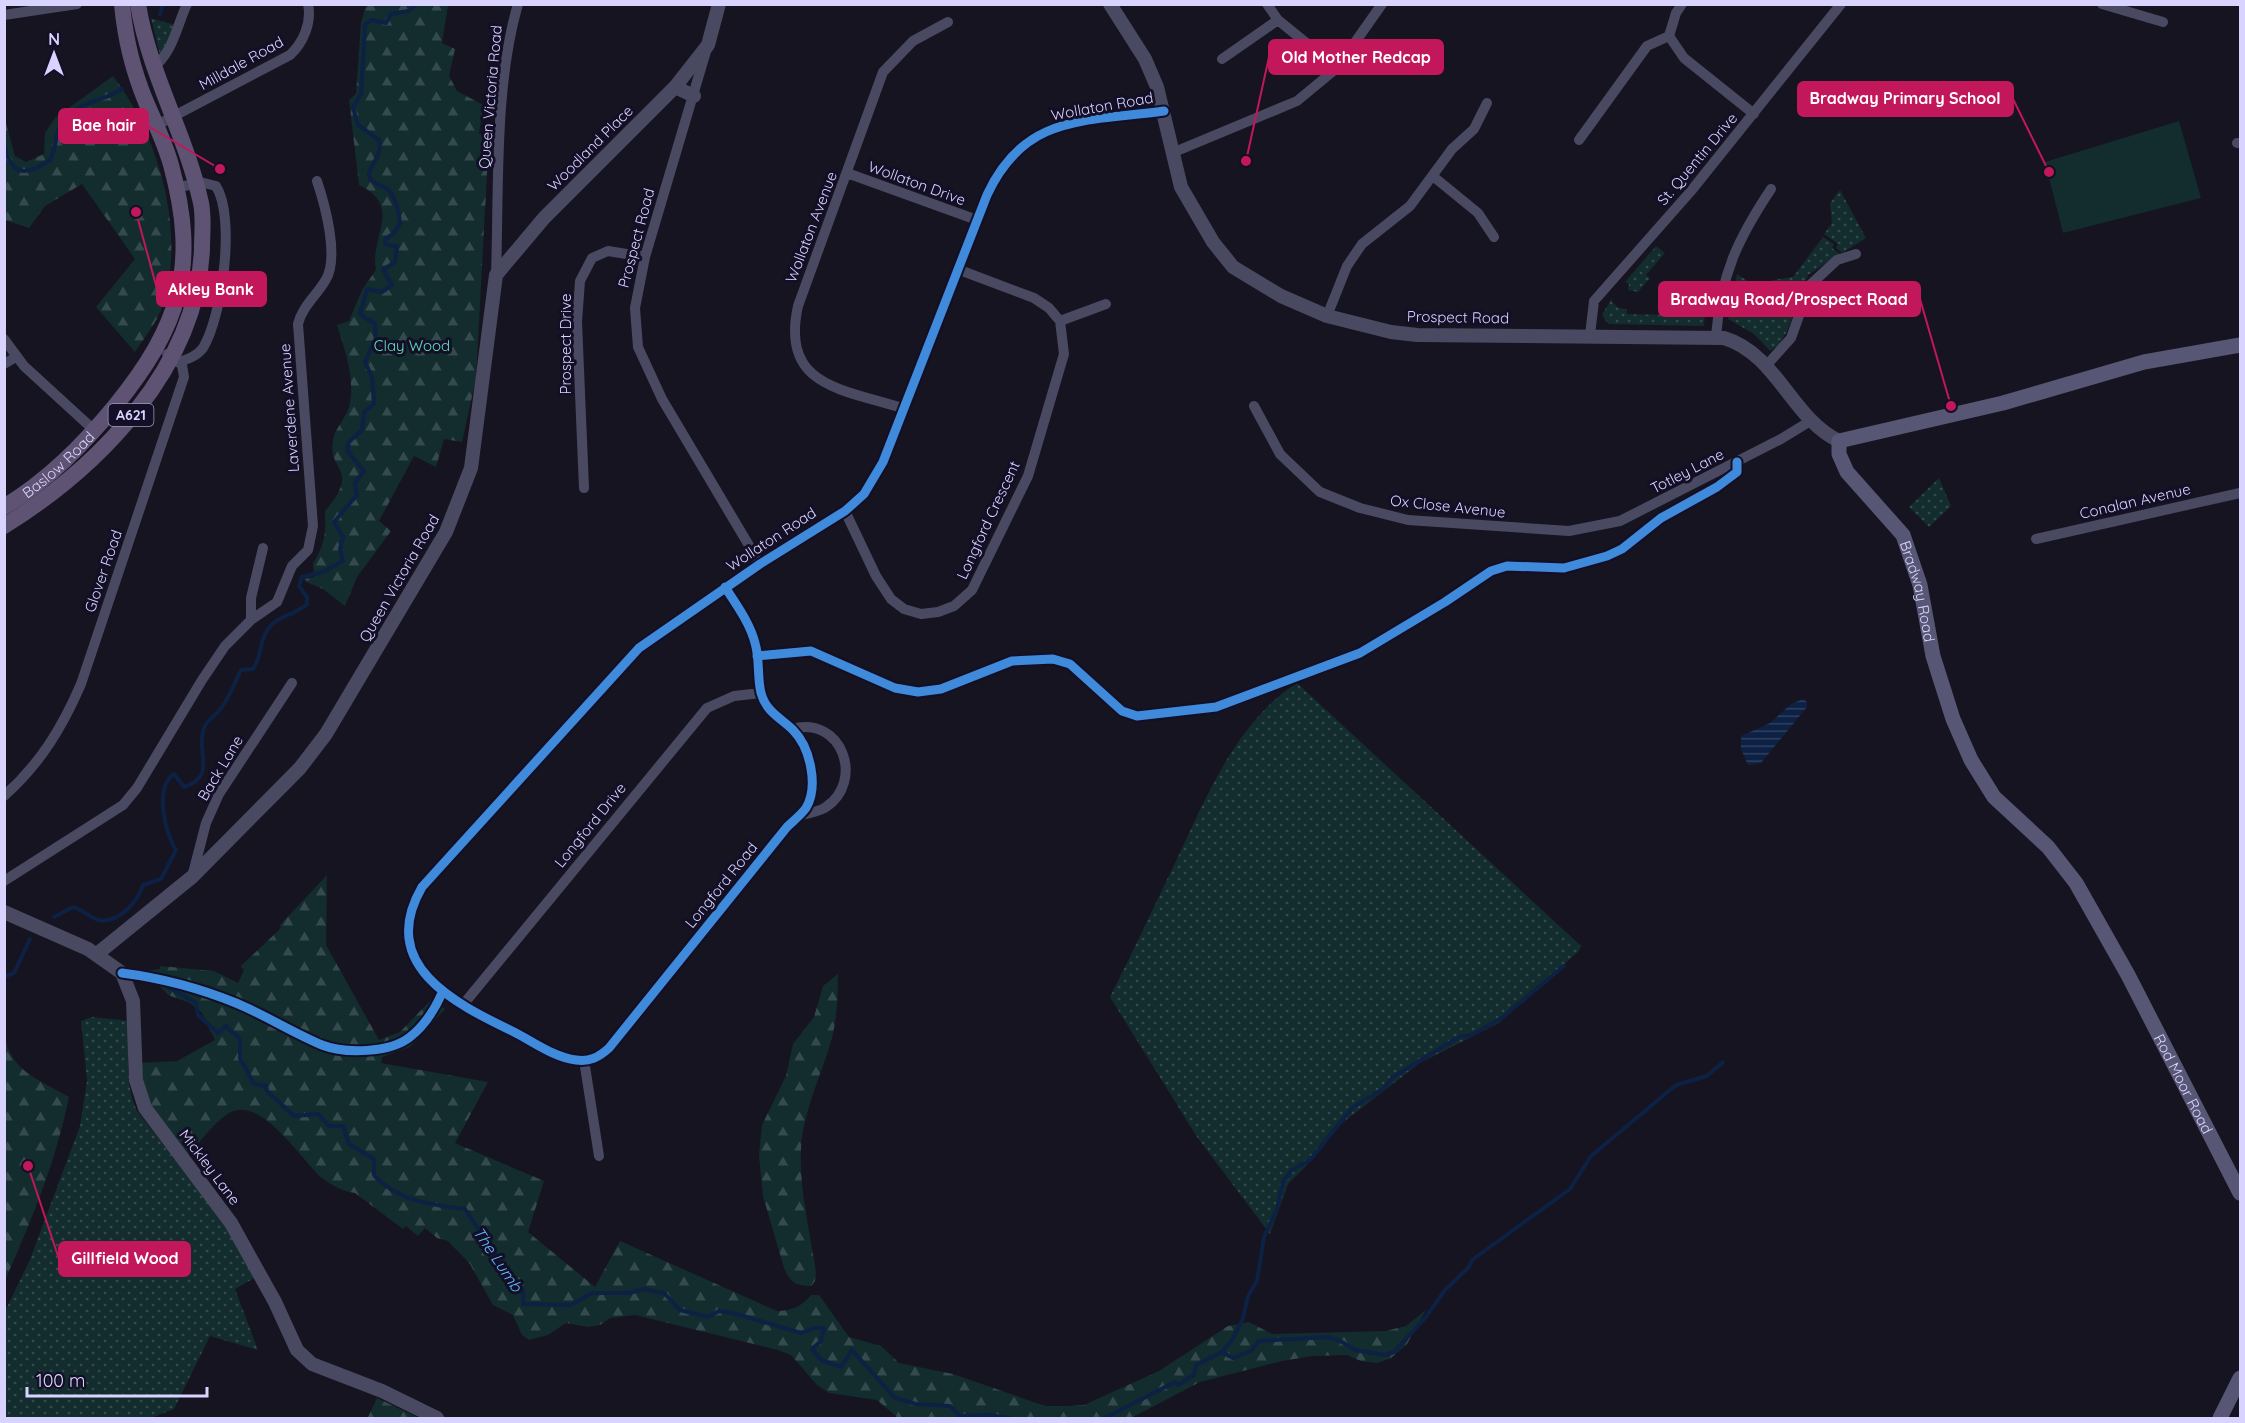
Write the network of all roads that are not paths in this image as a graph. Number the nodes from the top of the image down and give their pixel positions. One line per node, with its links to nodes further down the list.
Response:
1 (77, 4): 14 (street)
2 (122, 4): 29 (main road, Baslow Road / A621)
3 (138, 4): 21 (main road, A621)
4 (187, 4): 21 (street)
5 (308, 4): 28 (street, Milldale Road)
6 (518, 4): 43 (street, Queen Victoria Road)
7 (719, 4): 19 (street, Prospect Road)
8 (1110, 4): 26 (street, Prospect Road)
9 (1267, 4): 15 (street)
10 (1382, 4): 22 (street)
11 (1682, 4): 18 (street)
12 (1841, 4): 27 (street, St. Quentin Drive)
13 (2102, 4): 17 (street)
14 (4, 15)
15 (1278, 20): 20 (street); 22 (street)
16 (948, 22): 32 (street, Wollaton Avenue)
17 (2163, 22)
18 (1670, 36): 27 (street); 30 (street)
19 (708, 45): 23 (street, Woodland Place); 24 (street, Prospect Road)
20 (1222, 59)
21 (153, 68): 28 (main road, A621)
22 (1337, 68): 31 (street)
23 (675, 87): 24 (street); 43 (street, Woodland Place)
24 (694, 96): 41 (street, Prospect Road)
25 (1486, 103): 33 (street)
26 (1164, 111): 31 (street, Prospect Road); 38 (street, Wollaton Road)
27 (1754, 114): 47 (street, St. Quentin Drive)
28 (174, 116): 29 (street, Milldale Road); 35 (main road, A621)
29 (158, 125): 36 (main road, Baslow Road / A621)
30 (1579, 140)
31 (1172, 153): 45 (street, Prospect Road)
32 (847, 173): 38 (street, Wollaton Drive); 55 (street, Wollaton Avenue)
33 (1434, 177): 39 (street); 45 (street)
34 (317, 181): 70 (street, Laverdene Avenue)
35 (196, 183): 36 (street); 51 (main road, A621); 51 (street, Baslow Road)
36 (177, 187): 51 (main road, Baslow Road / A621)
37 (1770, 189): 48 (street)
38 (977, 220): 42 (street, Wollaton Road)
39 (1494, 237)
40 (1856, 254): 54 (street)
41 (645, 257): 60 (street, Prospect Drive); 68 (street, Prospect Road)
42 (957, 269): 46 (street); 55 (street, Wollaton Road)
43 (496, 275): 76 (street, Queen Victoria Road)
44 (1106, 304): 46 (street)
45 (1327, 316): 47 (street, Prospect Road)
46 (1060, 321): 63 (street, Longford Crescent)
47 (1590, 335): 48 (street, Prospect Road)
48 (1716, 336): 54 (street, Prospect Road)
49 (4, 339): 52 (street)
50 (2241, 345): 59 (main road)
51 (170, 355): 58 (main road, Baslow Road / A621); 64 (main road, A621); 74 (street, Glover Road)
52 (16, 357): 53 (street); 58 (street)
53 (4, 364)
54 (1766, 366): 57 (street, Prospect Road)
55 (905, 409): 63 (street, Wollaton Road)
56 (1254, 414): 65 (street, Ox Close Avenue)
57 (1812, 420): 59 (street, Prospect Road); 65 (street, Totley Lane)
58 (95, 431): 62 (main road, Baslow Road / A621)
59 (1839, 441): 80 (main road, Bradway Road)
60 (584, 488)
61 (2241, 493): 66 (street, Conalan Avenue)
62 (4, 507)
63 (845, 511): 68 (street, Wollaton Road)
64 (4, 526)
65 (1569, 531)
66 (2036, 539)
67 (263, 548): 70 (street)
68 (760, 564): 69 (street, Wollaton Road)
69 (725, 587): 72 (street, Longford Road); 81 (street, Wollaton Road)
70 (251, 620): 77 (street, Laverdene Avenue)
71 (291, 682): 76 (street, Back Lane)
72 (761, 693): 73 (street, Longford Road); 81 (street, Longford Drive)
73 (792, 729): 75 (street, Longford Road); 75 (street, Longford Road)
74 (4, 796)
75 (799, 816): 82 (street, Longford Road)
76 (192, 877): 79 (street, Queen Victoria Road)
77 (4, 881)
78 (4, 912): 79 (street, Mickley Lane)
79 (97, 954): 86 (street, Mickley Lane)
80 (2128, 975): 84 (main road, Rod Moor Road)
81 (462, 1006): 82 (street)
82 (584, 1060): 83 (street)
83 (599, 1156)
84 (2241, 1193)
85 (2241, 1378): 87 (main road)
86 (437, 1419)
87 (2220, 1419)

